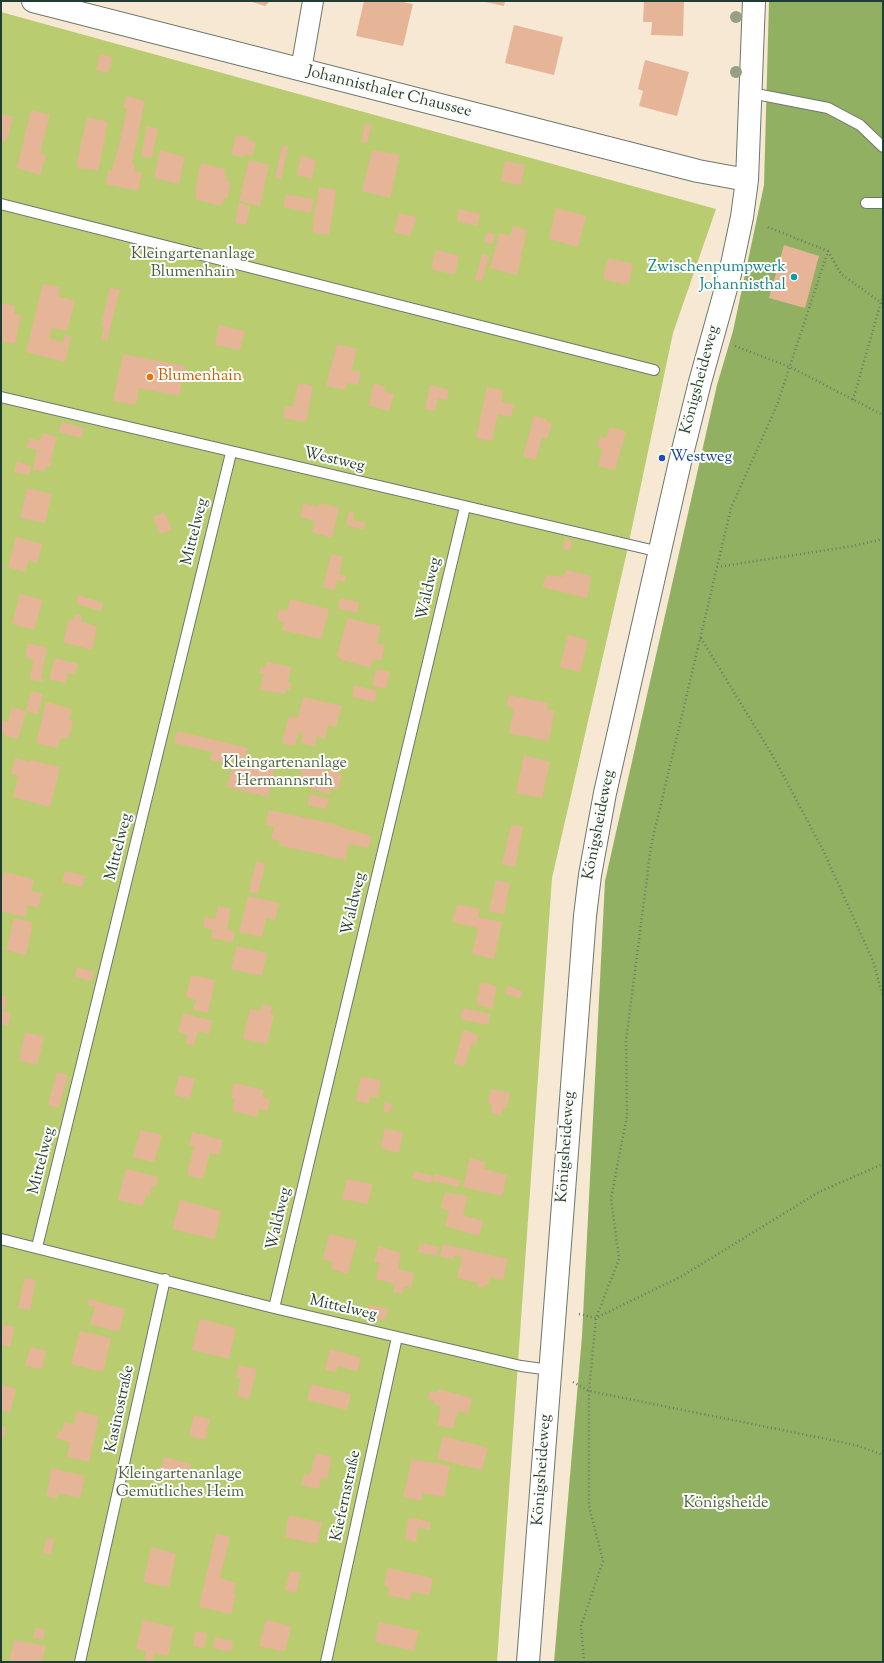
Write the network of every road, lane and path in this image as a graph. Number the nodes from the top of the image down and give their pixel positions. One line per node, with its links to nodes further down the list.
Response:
1 (33, 1): 4 (street, Johannisthaler Chaussee)
2 (313, 1): 4 (street)
3 (754, 1): 5 (street, Königsheideweg)
4 (301, 70): 7 (street, Johannisthaler Chaussee)
5 (751, 93): 6 (lane); 7 (street, Königsheideweg)
6 (883, 147)
7 (746, 180): 11 (street, Königsheideweg)
8 (866, 203): 9 (lane)
9 (883, 203)
10 (1, 204): 17 (lane)
11 (742, 217): 12 (path); 15 (street, Königsheideweg)
12 (828, 250): 14 (path); 16 (path)
13 (883, 295): 14 (path)
14 (882, 304): 19 (path)
15 (712, 337): 16 (path); 24 (street, Königsheideweg)
16 (790, 367): 19 (path); 25 (path)
17 (654, 370)
18 (1, 397): 21 (lane, Westweg)
19 (853, 400): 20 (path)
20 (883, 416)
21 (231, 453): 22 (lane, Westweg); 30 (lane, Mittelweg)
22 (465, 507): 24 (lane, Westweg); 32 (lane, Waldweg)
23 (883, 539): 25 (path)
24 (660, 552): 33 (street, Königsheideweg)
25 (717, 567): 26 (path)
26 (701, 637): 27 (path); 34 (path)
27 (883, 997)
28 (883, 1164): 34 (path)
29 (1, 1239): 30 (lane, Mittelweg)
30 (37, 1248): 31 (lane, Mittelweg)
31 (164, 1279): 32 (lane, Mittelweg); 39 (lane, Kasinostraße)
32 (274, 1308): 35 (lane, Mittelweg)
33 (554, 1308): 34 (path); 36 (street, Königsheideweg)
34 (596, 1318): 37 (path)
35 (398, 1337): 36 (lane, Mittelweg); 40 (lane, Kiefernstraße)
36 (550, 1370): 37 (path); 41 (street, Königsheideweg)
37 (588, 1391): 38 (path); 42 (path)
38 (883, 1455)
39 (80, 1662)
40 (326, 1662)
41 (528, 1662)
42 (584, 1662)

